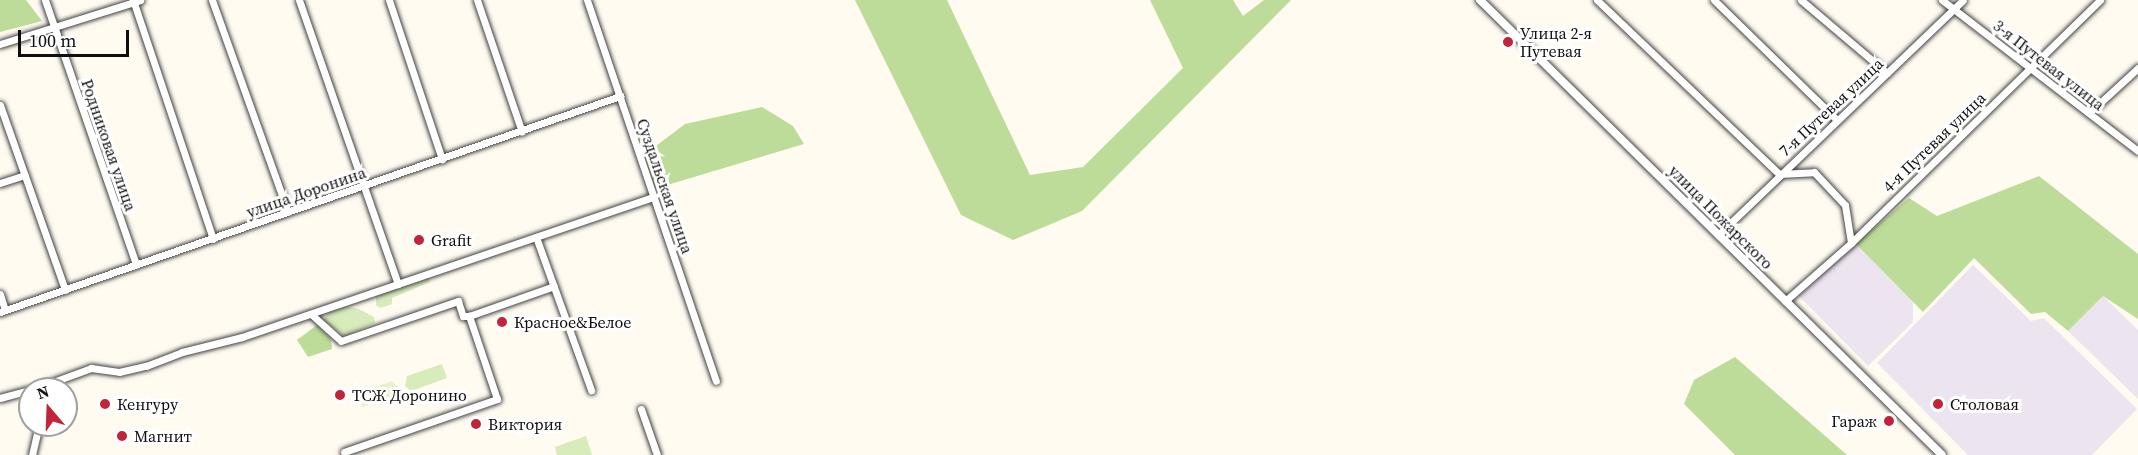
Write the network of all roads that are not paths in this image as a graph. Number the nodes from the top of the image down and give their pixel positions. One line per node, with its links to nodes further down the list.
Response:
1 (45, 0): 16 (street, Родниковая улица)
2 (212, 0): 33 (street)
3 (299, 0): 31 (street)
4 (389, 0): 27 (street)
5 (477, 0): 25 (street)
6 (587, 0): 21 (street, Суздальская улица)
7 (1480, 0): 34 (street, улица Пожарского)
8 (1597, 0): 28 (street)
9 (1714, 0): 24 (street)
10 (1801, 0): 20 (street)
11 (1942, 0): 15 (street, 3-я Путевая улица)
12 (1963, 0): 15 (street, 7-я Путевая улица)
13 (2100, 0): 18 (street, 4-я Путевая улица)
14 (136, 1): 16 (street); 36 (street)
15 (1954, 9): 18 (street, 3-я Путевая улица); 20 (street, 7-я Путевая улица)
16 (54, 28): 17 (street); 38 (street, Родниковая улица)
17 (0, 44)
18 (2030, 68): 23 (street, 3-я Путевая улица); 37 (street, 4-я Путевая улица)
19 (2138, 68): 23 (street)
20 (1887, 74): 24 (street, 7-я Путевая улица)
21 (620, 96): 25 (street, улица Доронина); 32 (street, Суздальская улица)
22 (0, 105): 29 (street)
23 (2090, 113): 26 (street, 3-я Путевая улица)
24 (1836, 119): 28 (street, 7-я Путевая улица)
25 (522, 132): 27 (street, улица Доронина)
26 (2138, 151)
27 (442, 159): 31 (street, улица Доронина)
28 (1779, 174): 34 (street, 7-я Путевая улица); 37 (street)
29 (25, 175): 30 (street); 41 (street)
30 (0, 183)
31 (363, 186): 33 (street, улица Доронина); 39 (street)
32 (654, 197): 35 (street); 48 (street, Суздальская улица)
33 (288, 212): 36 (street, улица Доронина)
34 (1718, 235): 43 (street, улица Пожарского)
35 (536, 237): 39 (street); 40 (street)
36 (213, 239): 38 (street, улица Доронина)
37 (1851, 243): 43 (street, 4-я Путевая улица)
38 (136, 265): 41 (street, улица Доронина)
39 (398, 284): 45 (street)
40 (554, 286): 46 (street); 49 (street)
41 (65, 290): 44 (street, улица Доронина)
42 (0, 294): 44 (street)
43 (1785, 301): 57 (street, улица Пожарского)
44 (3, 311)
45 (311, 314): 46 (street); 47 (street)
46 (469, 316): 54 (street)
47 (67, 377)
48 (716, 381)
49 (591, 390)
50 (18, 394): 51 (street)
51 (0, 398)
52 (641, 409): 56 (street)
53 (36, 437): 55 (street)
54 (344, 452)
55 (32, 455)
56 (657, 455)
57 (1942, 455)

